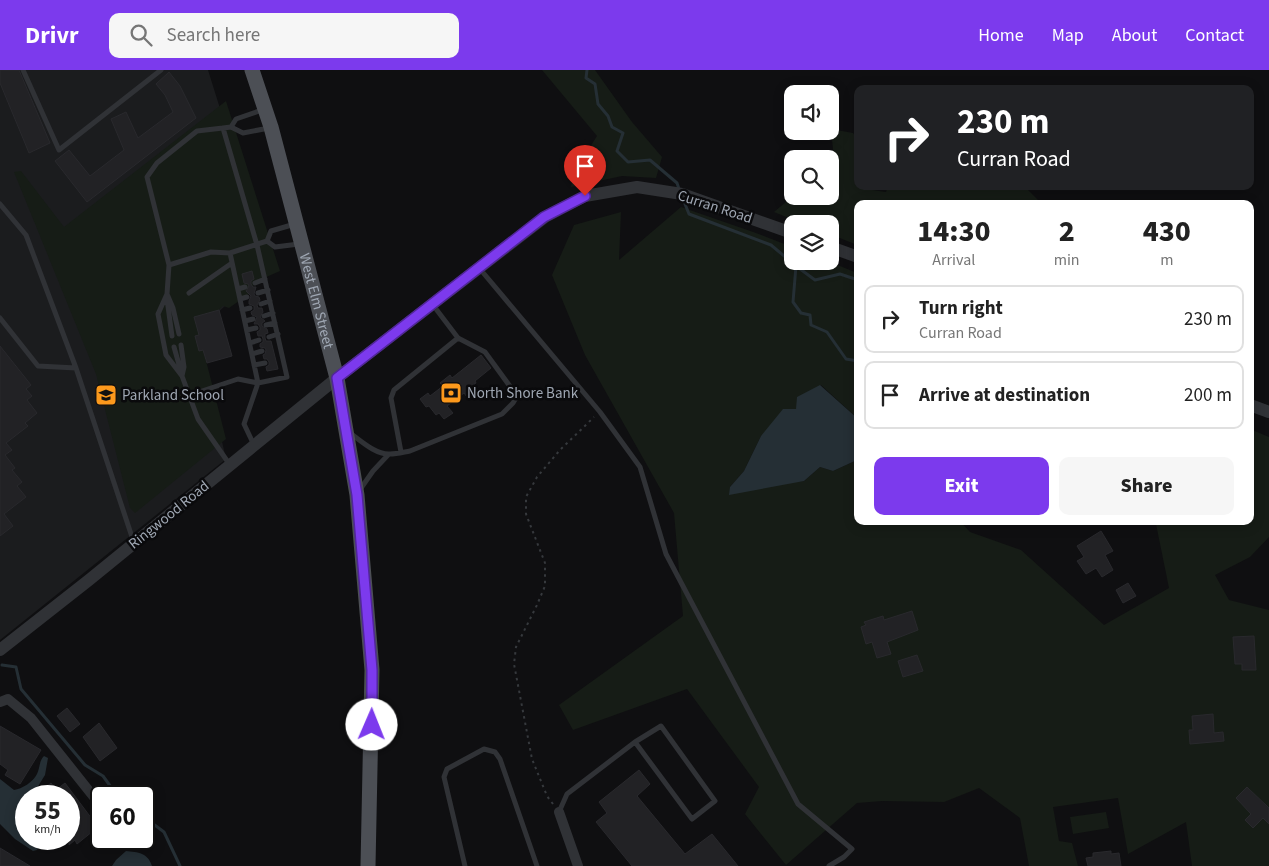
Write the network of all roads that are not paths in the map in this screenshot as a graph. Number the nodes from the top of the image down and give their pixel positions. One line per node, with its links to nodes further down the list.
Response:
1 (23, 70): 2 (lane)
2 (161, 70)
3 (252, 70): 4 (main road, West Elm Street)
4 (265, 108): 5 (lane); 6 (main road, West Elm Street)
5 (231, 127): 6 (lane); 7 (lane)
6 (271, 127): 9 (main road, West Elm Street)
7 (223, 128): 13 (lane); 18 (lane)
8 (0, 204): 61 (lane)
9 (297, 223): 11 (lane); 12 (main road, West Elm Street)
10 (784, 231): 19 (street, Curran Road)
11 (267, 241): 12 (lane); 13 (lane)
12 (302, 243): 63 (main road, West Elm Street)
13 (257, 245): 15 (lane); 20 (lane)
14 (839, 250): 16 (street)
15 (230, 253): 17 (lane); 18 (lane)
16 (854, 256)
17 (232, 263): 23 (lane); 26 (lane)
18 (169, 265): 25 (lane)
19 (479, 269): 32 (street, Curran Road); 84 (lane)
20 (265, 279): 21 (lane); 24 (lane)
21 (255, 283)
22 (245, 287): 23 (lane)
23 (238, 289): 29 (lane)
24 (268, 290): 27 (lane); 30 (lane)
25 (167, 294): 44 (lane); 46 (lane); 62 (lane)
26 (189, 294)
27 (258, 294)
28 (247, 297): 29 (lane)
29 (240, 299): 34 (lane)
30 (270, 301): 31 (lane); 35 (lane)
31 (261, 304)
32 (433, 305): 48 (lane); 63 (street, Curran Road)
33 (250, 308): 34 (lane)
34 (242, 310): 39 (lane)
35 (273, 313): 36 (lane); 40 (lane)
36 (264, 316)
37 (0, 318): 61 (lane)
38 (253, 319): 39 (lane)
39 (245, 321): 43 (lane)
40 (275, 323): 41 (lane); 45 (lane)
41 (266, 325)
42 (256, 328): 43 (lane)
43 (247, 330): 50 (lane)
44 (179, 334)
45 (278, 334): 47 (lane); 52 (lane)
46 (172, 336)
47 (270, 337)
48 (458, 338): 70 (lane); 70 (lane)
49 (259, 340): 50 (lane)
50 (250, 343): 56 (lane)
51 (181, 345): 62 (lane)
52 (280, 346): 54 (lane); 57 (lane)
53 (174, 347): 62 (lane)
54 (272, 348)
55 (262, 351): 56 (lane)
56 (252, 354): 60 (lane)
57 (283, 359): 58 (lane); 64 (lane)
58 (276, 360)
59 (265, 363): 60 (lane)
60 (254, 365): 64 (lane)
61 (76, 368): 74 (lane)
62 (182, 376): 65 (lane)
63 (337, 378): 68 (main road, West Elm Street); 69 (street, Ringwood Road)
64 (258, 383): 65 (lane); 69 (lane)
65 (190, 395): 72 (lane)
66 (1254, 406): 67 (street)
67 (1269, 412)
68 (346, 430): 71 (lane); 73 (main road, West Elm Street)
69 (254, 446): 72 (street, Ringwood Road)
70 (401, 452): 71 (lane)
71 (388, 455): 73 (lane)
72 (230, 465): 74 (street, Ringwood Road)
73 (357, 495): 80 (main road, West Elm Street)
74 (134, 543): 75 (street, Ringwood Road)
75 (0, 650)
76 (0, 702): 78 (street)
77 (636, 742): 77 (lane); 79 (lane)
78 (90, 792)
79 (559, 812): 83 (street)
80 (368, 866)
81 (465, 866): 82 (lane)
82 (537, 866)
83 (578, 866)
84 (829, 866)

